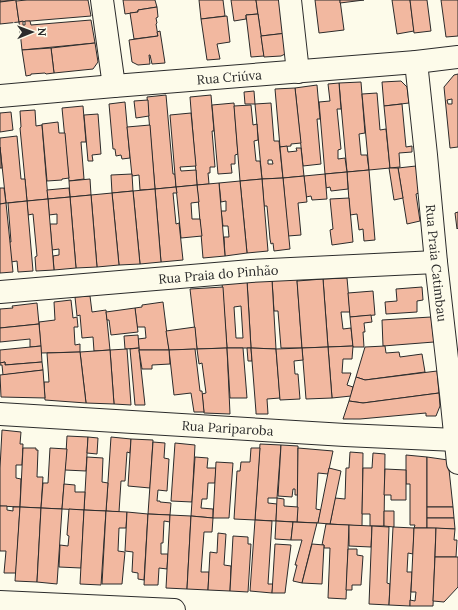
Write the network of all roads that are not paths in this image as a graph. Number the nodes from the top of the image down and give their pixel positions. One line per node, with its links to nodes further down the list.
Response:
1 (102, 0): 6 (street)
2 (290, 0): 5 (street)
3 (458, 57): 4 (street, Rua Criúva)
4 (416, 62): 5 (street, Rua Criúva); 8 (street, Rua Praia Catimbau)
5 (298, 72): 6 (street, Rua Criúva)
6 (114, 86): 7 (street, Rua Criúva)
7 (0, 96)
8 (436, 262): 9 (street, Rua Praia do Pinhão); 11 (street, Rua Praia Catimbau)
9 (0, 292)
10 (0, 414): 11 (street, Rua Pariparoba)
11 (456, 440): 12 (street, Rua Praia Catimbau)
12 (458, 463)
13 (0, 602): 14 (street)
14 (174, 610)

